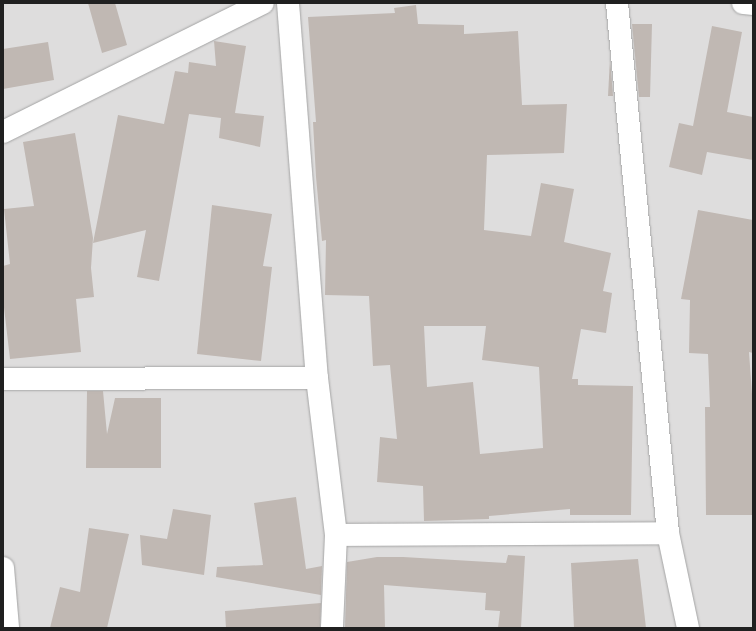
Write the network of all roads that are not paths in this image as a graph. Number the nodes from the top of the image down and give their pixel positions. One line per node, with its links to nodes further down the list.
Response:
1 (263, 3): 6 (street)
2 (288, 3): 7 (street)
3 (617, 3): 9 (street)
4 (743, 3): 5 (street)
5 (753, 4)
6 (3, 132)
7 (317, 378): 8 (street); 10 (street)
8 (3, 379)
9 (668, 533): 10 (street); 14 (street)
10 (336, 535): 13 (street)
11 (3, 568): 12 (street)
12 (8, 628)
13 (332, 628)
14 (688, 628)

